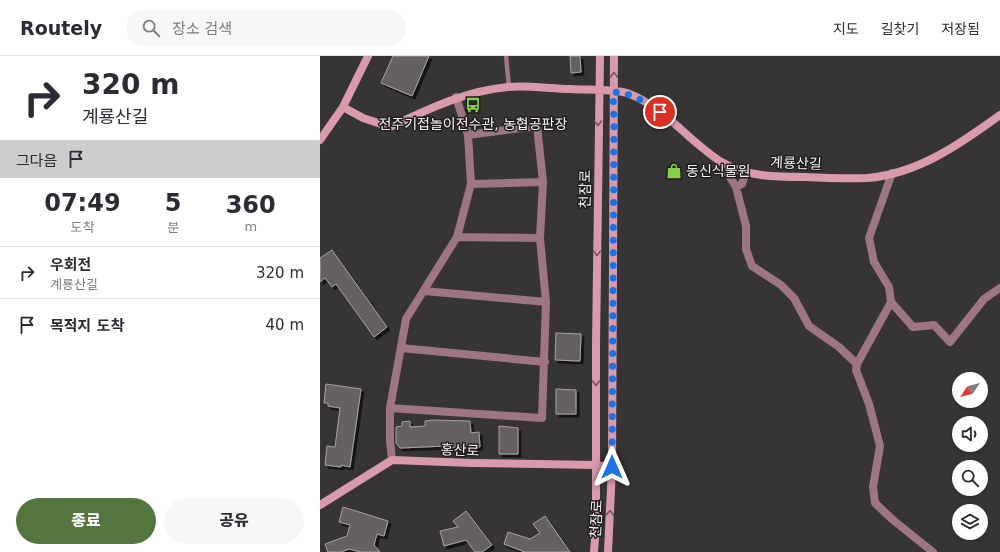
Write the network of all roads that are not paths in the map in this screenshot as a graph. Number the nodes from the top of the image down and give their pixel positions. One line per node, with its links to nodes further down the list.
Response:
1 (368, 56): 9 (street)
2 (506, 56): 5 (lane)
3 (600, 56): 6 (street, 천잠로)
4 (614, 56): 7 (street, 천잠로, one-way to 4)
5 (509, 87): 6 (street); 8 (street)
6 (600, 90): 7 (street, 계룡산길); 30 (street, 천잠로, one-way to 30)
7 (613, 92): 13 (street, 계룡산길); 31 (street, 천잠로)
8 (456, 97): 9 (street); 11 (street)
9 (343, 107): 12 (street)
10 (1000, 115): 15 (street, 계룡산길)
11 (468, 135): 16 (street); 17 (street)
12 (320, 140)
13 (724, 163): 14 (street, 계룡산길); 18 (street)
14 (746, 172): 15 (street, 계룡산길); 18 (street)
15 (892, 174): 24 (street)
16 (543, 182): 17 (street); 20 (street)
17 (471, 184): 19 (street)
18 (736, 187): 27 (street)
19 (457, 237): 20 (street); 22 (street)
20 (540, 238): 23 (street)
21 (1000, 288): 24 (street)
22 (424, 291): 23 (street); 25 (street)
23 (546, 302): 26 (street)
24 (890, 302): 27 (street)
25 (401, 348): 26 (street); 28 (street)
26 (544, 362): 28 (street)
27 (857, 364): 35 (street)
28 (390, 408): 29 (street)
29 (392, 460): 30 (street, 홍산로); 32 (street)
30 (596, 465): 31 (street, 홍산로); 33 (street, 천잠로)
31 (612, 467): 34 (street, 천잠로, one-way to 31)
32 (320, 505)
33 (594, 552)
34 (608, 552)
35 (933, 552)

